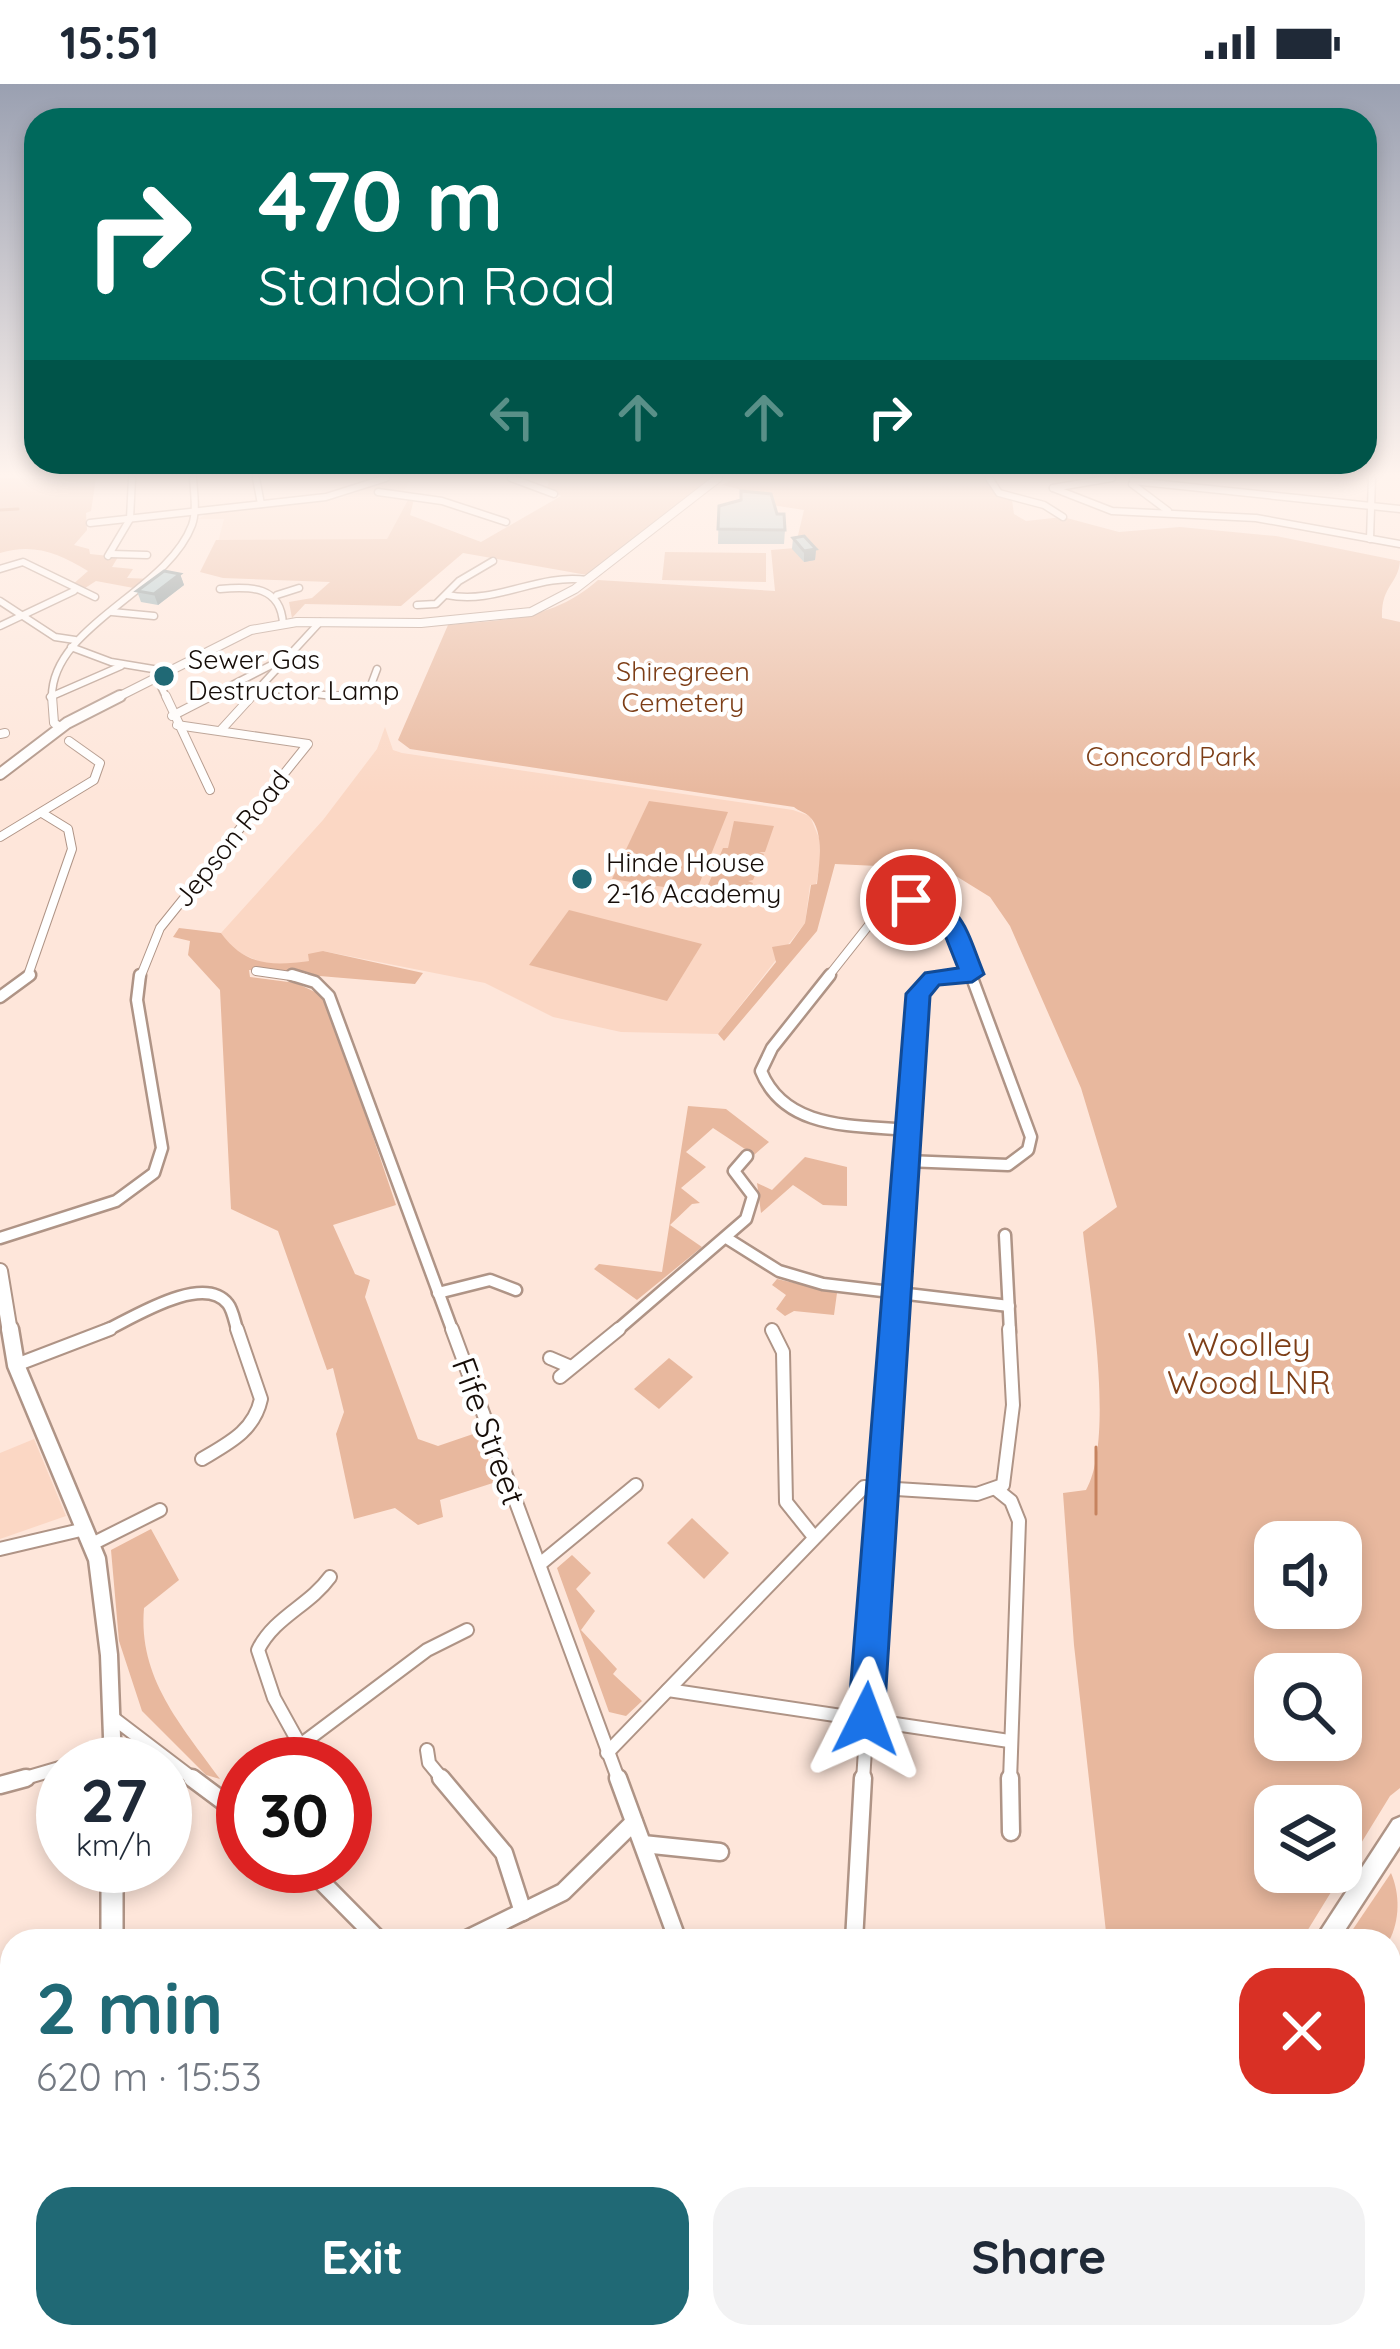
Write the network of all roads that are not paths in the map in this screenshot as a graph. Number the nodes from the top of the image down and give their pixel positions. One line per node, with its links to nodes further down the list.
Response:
1 (61, 584): 8 (street)
2 (148, 584): 14 (street)
3 (462, 584): 9 (street)
4 (533, 584): 9 (street)
5 (581, 584): 17 (street)
6 (299, 588): 10 (street)
7 (220, 589): 10 (street)
8 (74, 591): 11 (street); 16 (street)
9 (447, 595): 13 (street)
10 (277, 596): 18 (street)
11 (94, 597)
12 (0, 601): 16 (street)
13 (417, 604)
14 (112, 612): 15 (street); 20 (street)
15 (154, 616)
16 (23, 617): 19 (street); 20 (street)
17 (320, 622): 18 (street); 21 (street)
18 (283, 624): 24 (street)
19 (0, 626)
20 (74, 644): 22 (street); 26 (street)
21 (286, 658): 25 (street); 27 (street)
22 (124, 664): 24 (street); 26 (street)
23 (377, 669): 25 (street)
24 (161, 674): 27 (street); 28 (street)
25 (260, 687): 29 (street)
26 (50, 697): 28 (street)
27 (175, 721): 29 (street, Jepson Road); 32 (street)
28 (61, 728): 31 (street)
29 (221, 730): 42 (street, Jepson Road)
30 (69, 741): 33 (street)
31 (0, 774)
32 (210, 790)
33 (42, 813): 34 (street); 37 (street)
34 (0, 837)
35 (256, 971): 47 (street, Fife Street)
36 (972, 974): 38 (street); 38 (street); 40 (street)
37 (0, 997)
38 (908, 1130): 40 (street)
39 (747, 1156): 43 (street)
40 (906, 1161): 46 (street)
41 (1005, 1235): 48 (street)
42 (0, 1238)
43 (728, 1239): 46 (street); 52 (street)
44 (0, 1270): 51 (street)
45 (517, 1290): 47 (street)
46 (898, 1292): 48 (street); 56 (street)
47 (438, 1293): 62 (street, Fife Street)
48 (1009, 1306): 57 (street)
49 (772, 1330): 60 (street)
50 (550, 1358): 52 (street)
51 (16, 1365): 54 (street); 59 (street)
52 (572, 1367): 53 (street)
53 (560, 1377)
54 (202, 1459)
55 (636, 1485): 62 (street)
56 (880, 1486): 57 (street); 60 (street); 67 (street)
57 (996, 1490): 71 (street)
58 (160, 1510): 59 (street)
59 (89, 1536): 61 (street); 66 (street)
60 (814, 1537): 65 (street)
61 (0, 1549)
62 (540, 1564): 73 (street, Fife Street)
63 (330, 1577): 69 (street)
64 (466, 1630): 70 (street)
65 (668, 1690): 67 (street); 73 (street)
66 (112, 1717): 68 (street); 76 (street)
67 (866, 1719): 71 (street); 89 (street)
68 (112, 1737)
69 (296, 1737)
70 (311, 1737)
71 (1009, 1741): 79 (street)
72 (427, 1750): 84 (street)
73 (608, 1753): 77 (street, Fife Street)
74 (36, 1775): 75 (street)
75 (0, 1786)
76 (216, 1796)
77 (634, 1822): 80 (street, Fife Street); 84 (street)
78 (1400, 1827): 90 (main road)
79 (1011, 1832)
80 (643, 1844): 81 (street); 88 (street, Fife Street)
81 (720, 1852)
82 (112, 1893): 85 (street)
83 (333, 1893): 86 (street)
84 (523, 1912): 87 (street)
85 (112, 1929)
86 (368, 1929)
87 (488, 1929)
88 (674, 1929)
89 (855, 1929)
90 (1333, 1929)

